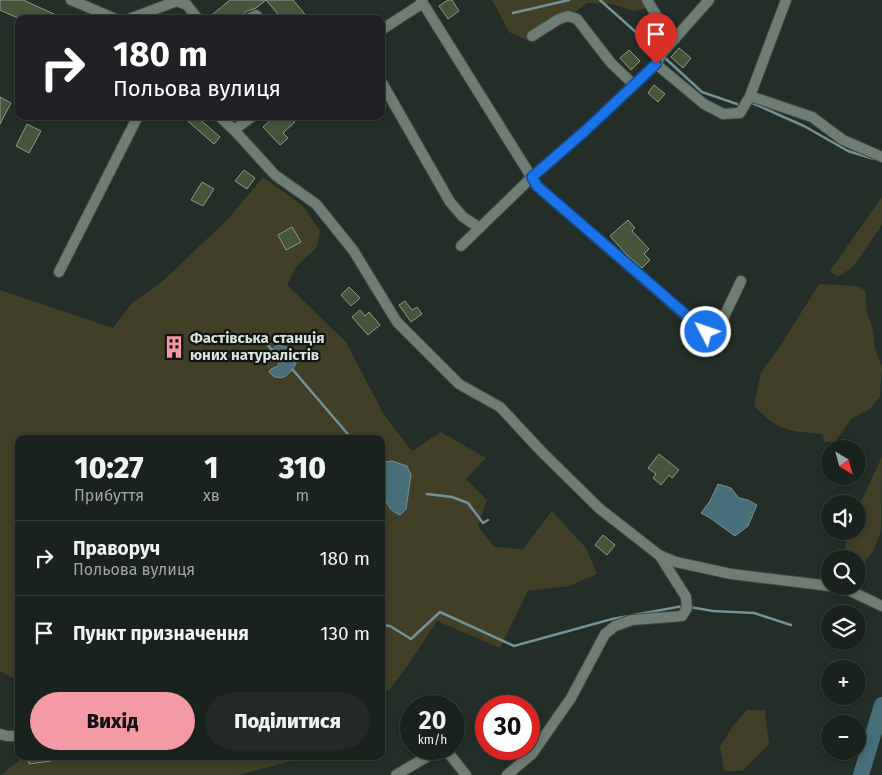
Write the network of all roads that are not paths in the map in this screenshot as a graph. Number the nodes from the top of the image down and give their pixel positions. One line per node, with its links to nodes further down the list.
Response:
1 (71, 0): 6 (street)
2 (648, 0): 11 (street)
3 (709, 0): 11 (street)
4 (786, 0): 15 (street)
5 (422, 1): 9 (street); 21 (street)
6 (107, 15)
7 (139, 15): 8 (street)
8 (195, 15)
9 (385, 27)
10 (532, 36): 13 (street)
11 (674, 39): 12 (street)
12 (656, 64): 13 (street); 15 (street)
13 (634, 85): 21 (street)
14 (385, 88): 22 (street)
15 (750, 96): 20 (street)
16 (136, 120): 24 (street)
17 (223, 120): 19 (street)
18 (248, 120): 19 (street)
19 (234, 130): 26 (street)
20 (882, 157)
21 (532, 177): 22 (street); 25 (street)
22 (480, 228): 23 (street)
23 (461, 246)
24 (59, 272)
25 (741, 281)
26 (659, 555): 27 (street); 36 (street)
27 (821, 585)
28 (857, 595): 29 (street)
29 (882, 606)
30 (0, 734): 31 (street)
31 (15, 736)
32 (422, 760): 34 (street)
33 (455, 760): 35 (street)
34 (396, 775)
35 (466, 775)
36 (507, 775)

